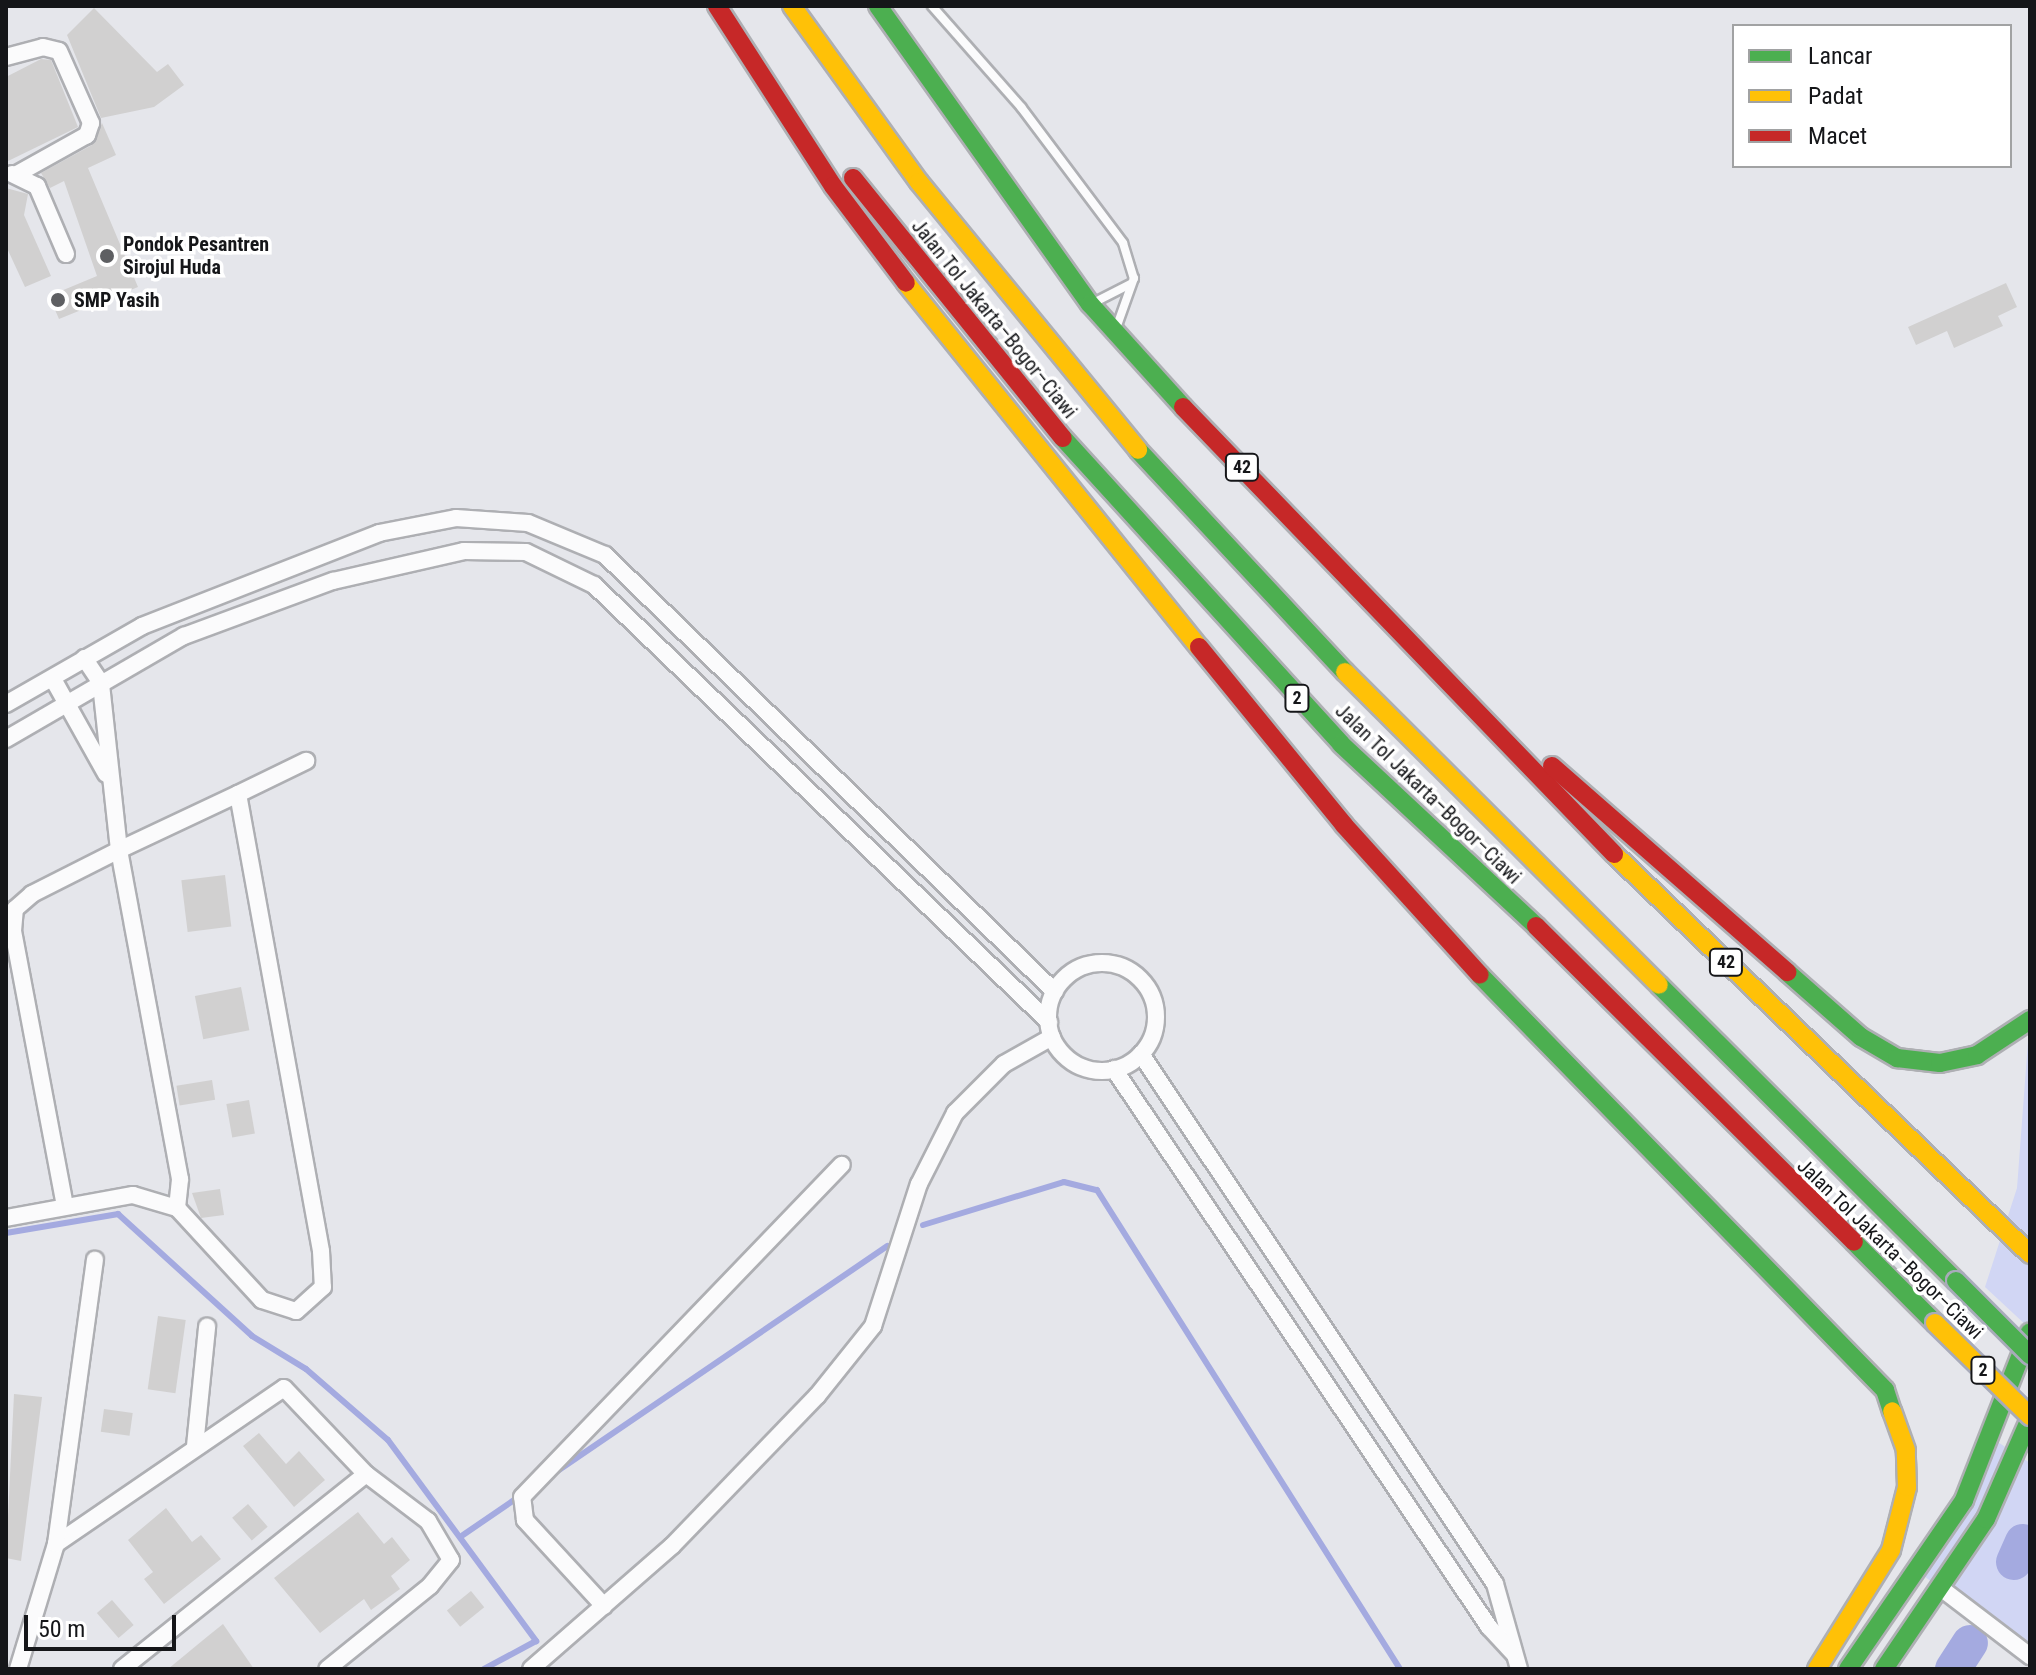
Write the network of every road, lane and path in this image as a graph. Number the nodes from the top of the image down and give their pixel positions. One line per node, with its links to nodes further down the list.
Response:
1 (717, 6): 51 (main road)
2 (731, 6): 39 (main road, Jalan Tol Jakarta–Bogor–Ciawi / 2, bridge)
3 (792, 6): 38 (main road, Jalan Tol Jakarta–Bogor–Ciawi / 2, bridge)
4 (878, 6): 10 (main road, 42)
5 (932, 6): 9 (lane)
6 (6, 57): 7 (street)
7 (11, 174): 8 (street)
8 (66, 254)
9 (1132, 284): 10 (lane); 11 (lane)
10 (1090, 304): 11 (main road, 42)
11 (1115, 331): 19 (main road, 42)
12 (680, 627): 13 (street); 14 (street); 25 (street)
13 (661, 647): 16 (street); 27 (street)
14 (84, 658): 15 (street); 16 (street)
15 (53, 679): 17 (street); 18 (street)
16 (101, 683): 18 (street); 22 (street)
17 (6, 704)
18 (71, 704): 20 (street); 22 (street)
19 (1479, 714): 26 (main road, 42); 34 (main road, 42)
20 (6, 739)
21 (306, 761): 23 (street)
22 (106, 774): 24 (street)
23 (238, 794): 24 (street); 32 (street)
24 (119, 850): 31 (street); 32 (street)
25 (1055, 992): 27 (street); 28 (street)
26 (2030, 1020)
27 (1050, 1029): 29 (street); 44 (street)
28 (1141, 1054): 29 (street); 46 (street)
29 (1114, 1069): 46 (street)
30 (842, 1165): 44 (street)
31 (65, 1206): 32 (street); 33 (street)
32 (177, 1208)
33 (6, 1218)
34 (2030, 1254)
35 (95, 1260): 42 (street)
36 (207, 1327): 40 (street)
37 (2030, 1332): 52 (main road)
38 (2030, 1355)
39 (2030, 1418): 43 (main road)
40 (195, 1446): 41 (street); 42 (street)
41 (366, 1474): 48 (street); 49 (street)
42 (56, 1544): 47 (street)
43 (1942, 1589): 45 (street); 53 (main road)
44 (604, 1606): 50 (street)
45 (2030, 1656)
46 (1516, 1661)
47 (18, 1669)
48 (122, 1669)
49 (327, 1669)
50 (531, 1669)
51 (1817, 1669)
52 (1848, 1669)
53 (1884, 1669)

